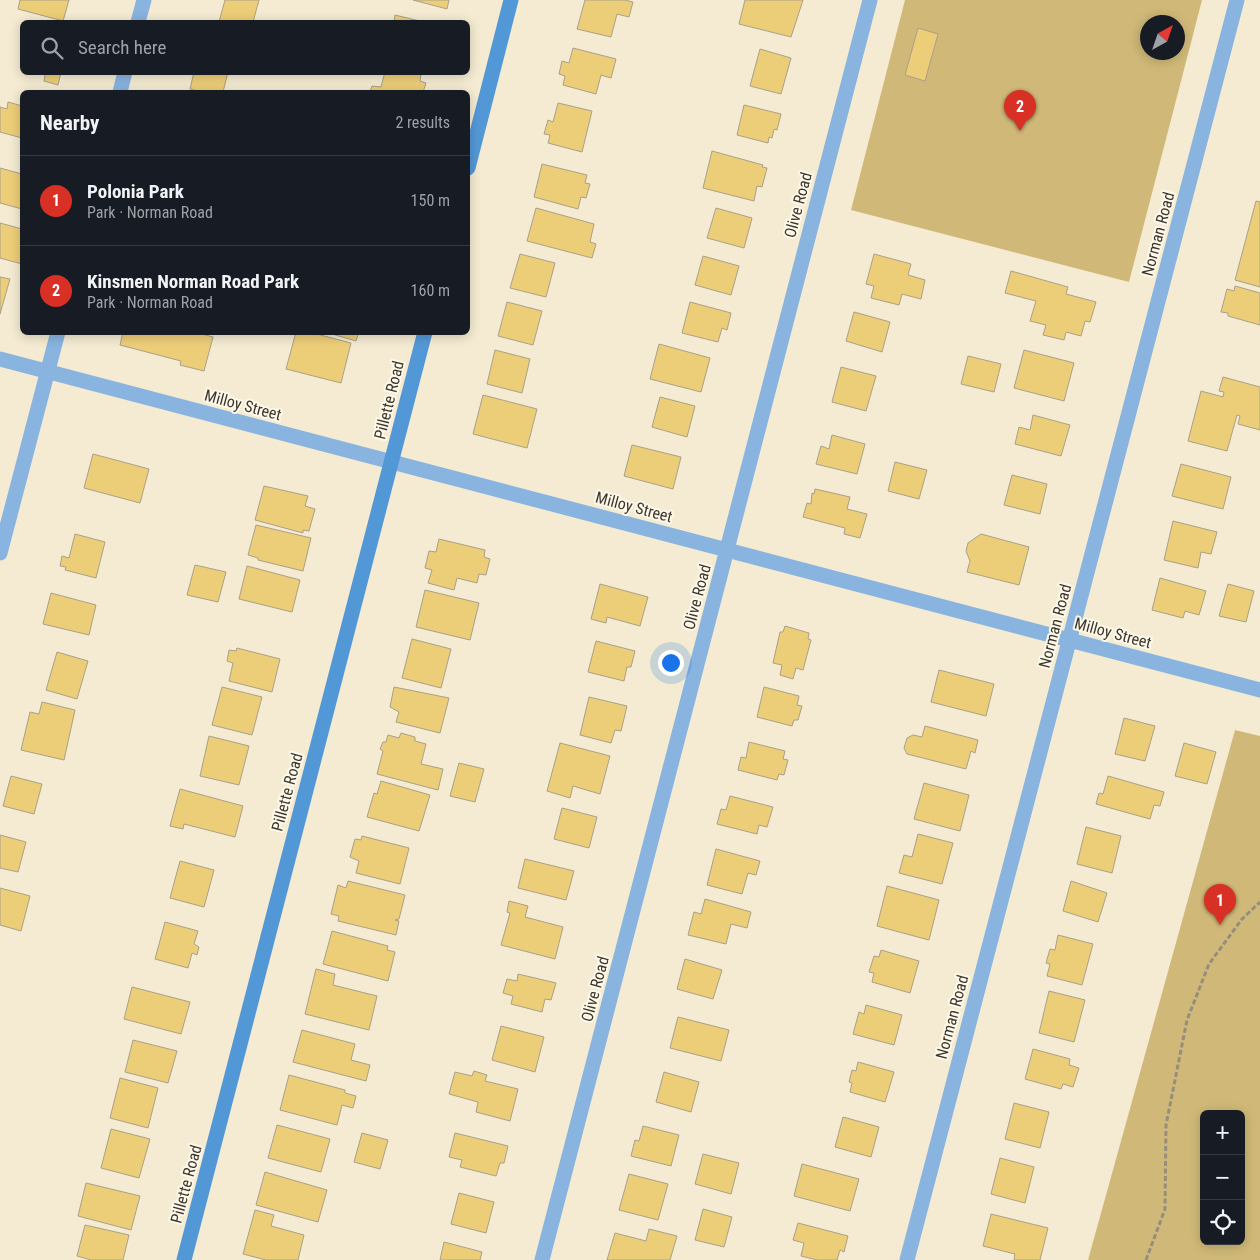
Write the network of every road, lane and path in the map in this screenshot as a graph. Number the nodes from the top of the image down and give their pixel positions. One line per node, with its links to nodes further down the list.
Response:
1 (144, 0): 5 (street)
2 (511, 0): 8 (street)
3 (870, 0): 14 (street, Olive Road)
4 (1237, 0): 16 (street, Norman Road)
5 (139, 20)
6 (124, 75): 7 (street)
7 (120, 90)
8 (470, 160)
9 (57, 335): 12 (street)
10 (424, 335): 13 (street, Pillette Road)
11 (0, 359): 12 (street, Milloy Street)
12 (47, 372): 13 (street, Milloy Street); 15 (street)
13 (392, 462): 14 (street, Milloy Street); 19 (street, Pillette Road)
14 (727, 550): 16 (street, Milloy Street); 20 (street, Olive Road)
15 (0, 553)
16 (1070, 640): 17 (street, Milloy Street); 21 (street, Norman Road)
17 (1260, 690)
18 (1260, 902): 22 (path)
19 (184, 1260)
20 (542, 1260)
21 (906, 1260)
22 (1146, 1260)

